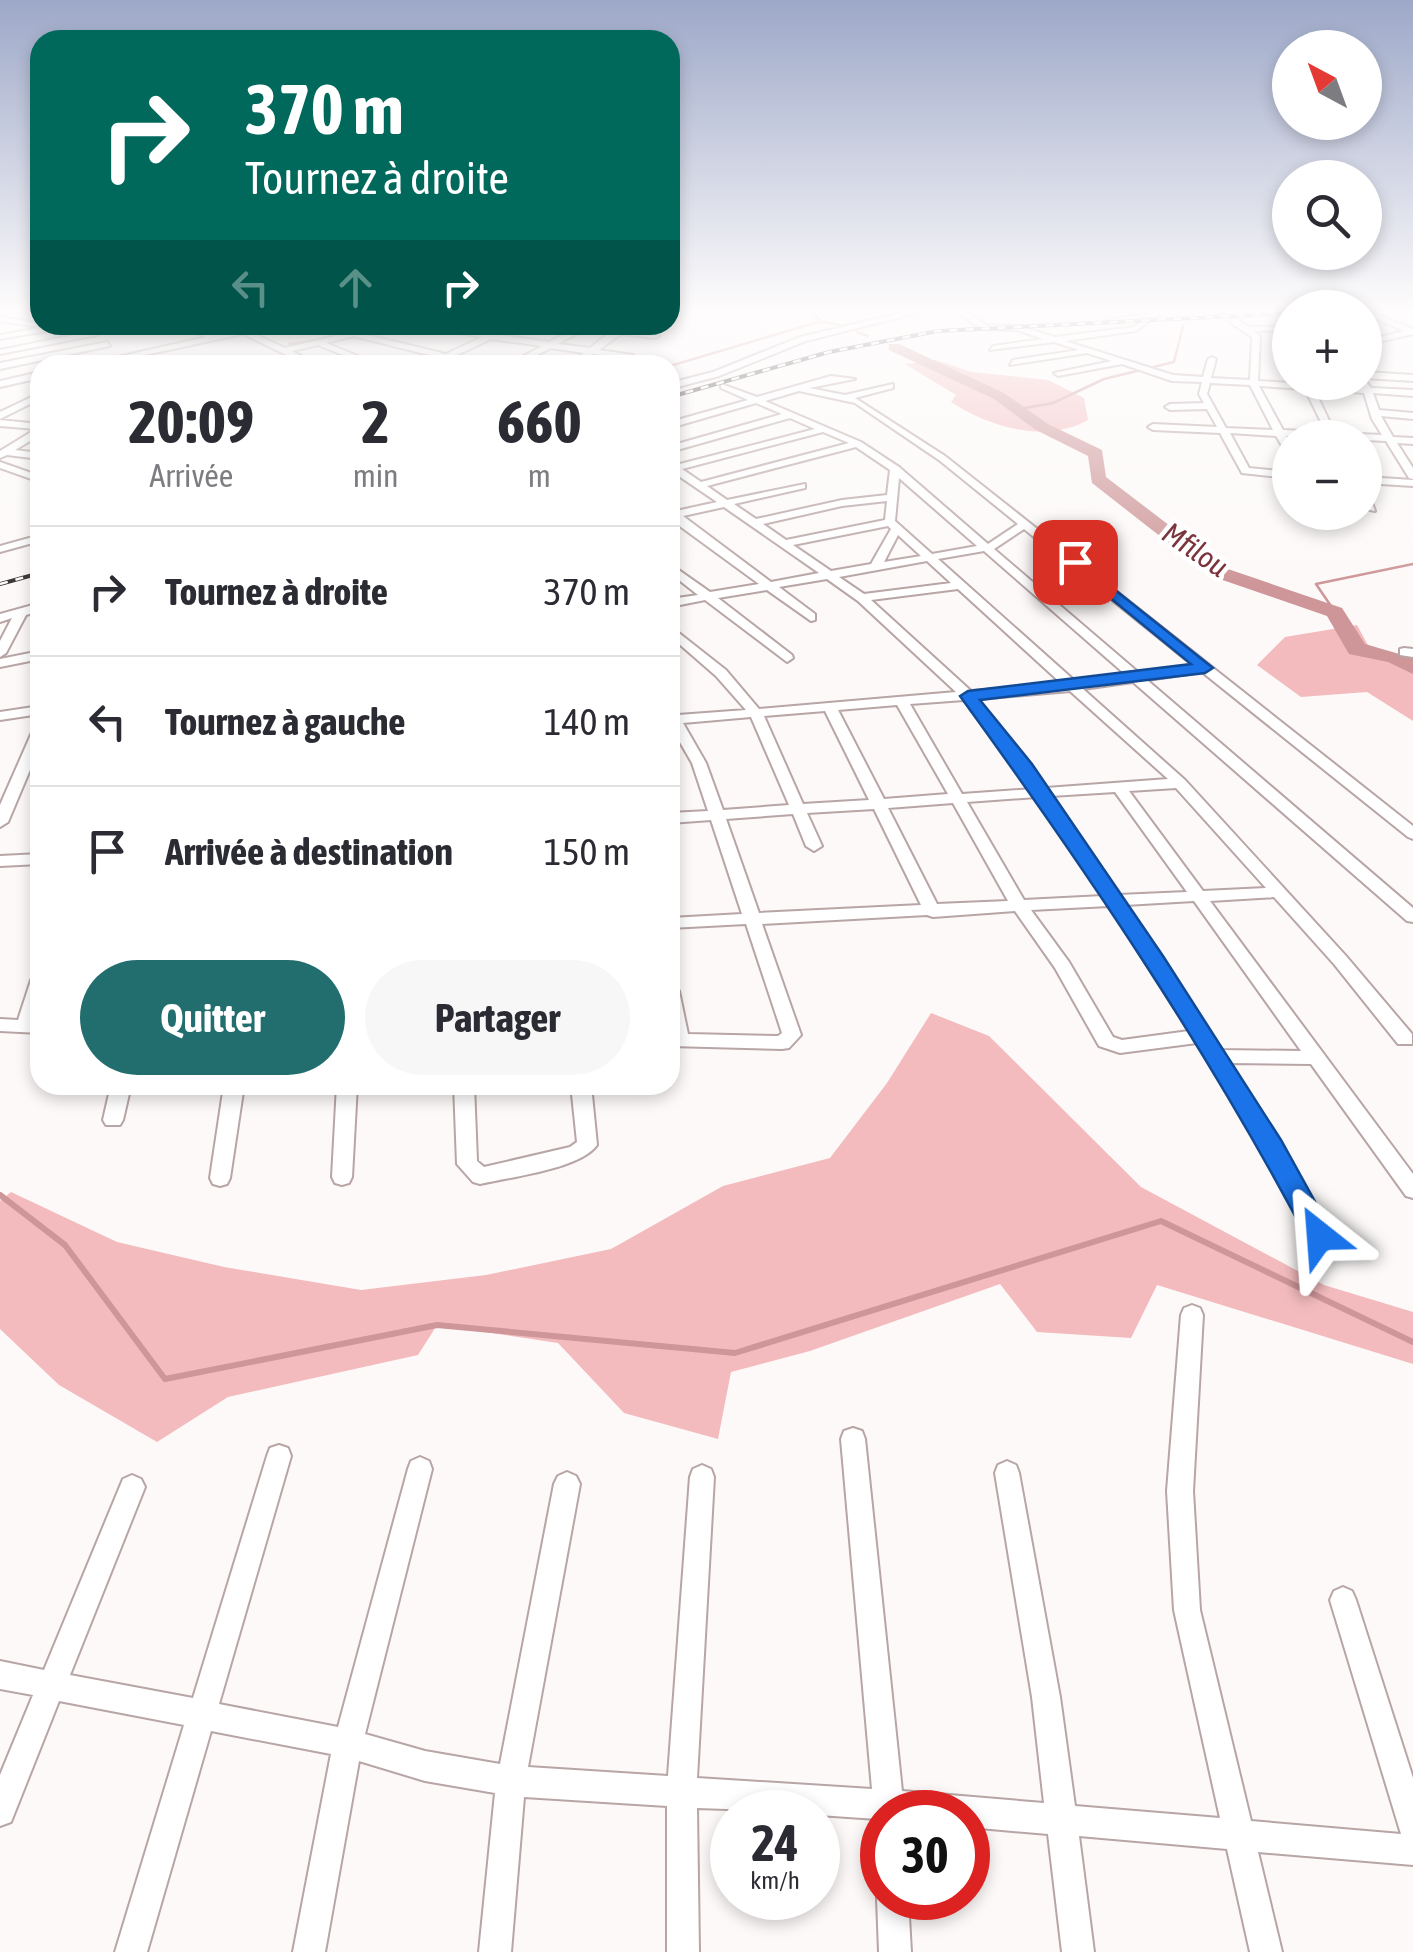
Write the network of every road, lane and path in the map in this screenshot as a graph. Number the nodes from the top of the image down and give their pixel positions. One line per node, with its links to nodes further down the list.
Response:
1 (752, 401): 14 (street)
2 (764, 401): 11 (street)
3 (853, 401): 45 (street)
4 (1206, 401): 8 (street)
5 (1261, 401): 15 (street)
6 (1373, 401): 10 (street)
7 (30, 402): 13 (street)
8 (1207, 406): 9 (street); 18 (street)
9 (1170, 407)
10 (1378, 413): 12 (street); 23 (street)
11 (794, 414): 19 (street); 26 (street)
12 (1413, 416)
13 (0, 419): 16 (street)
14 (680, 422)
15 (1272, 425)
16 (30, 426)
17 (1153, 427): 18 (street)
18 (1222, 427): 20 (street); 34 (street)
19 (826, 429): 25 (street); 30 (street)
20 (1272, 429)
21 (30, 435): 27 (street)
22 (1382, 438): 23 (street)
23 (1390, 439): 24 (street); 29 (street)
24 (1413, 442)
25 (858, 444): 32 (street); 38 (street)
26 (680, 446)
27 (2, 453): 28 (street)
28 (30, 455)
29 (1407, 461): 37 (street)
30 (680, 464)
31 (0, 466): 35 (street)
32 (895, 468): 40 (street); 49 (street)
33 (680, 471): 38 (street)
34 (1272, 474)
35 (30, 475)
36 (1382, 480): 37 (street)
37 (1413, 480)
38 (700, 485): 41 (street)
39 (801, 486): 41 (street)
40 (890, 498): 44 (street); 46 (street)
41 (724, 503): 42 (street); 44 (street)
42 (680, 513)
43 (680, 521): 55 (street)
44 (754, 523): 48 (street)
45 (1026, 524): 49 (street); 69 (street)
46 (893, 525): 48 (street); 51 (street); 52 (street)
47 (30, 541): 50 (street)
48 (784, 544): 53 (street)
49 (990, 547): 51 (street); 70 (street)
50 (0, 549)
51 (930, 560): 52 (street); 56 (street)
52 (876, 566): 53 (street)
53 (828, 575): 55 (street); 58 (street)
54 (680, 576): 57 (street)
55 (771, 586): 57 (street); 62 (street)
56 (956, 586): 58 (street); 71 (street)
57 (706, 597): 59 (street); 67 (street)
58 (862, 598): 72 (street)
59 (680, 601)
60 (30, 610): 61 (street)
61 (21, 612): 63 (street); 65 (street)
62 (811, 617)
63 (0, 618)
64 (680, 638): 76 (street)
65 (0, 653)
66 (30, 657): 68 (street)
67 (787, 658)
68 (0, 663)
69 (1205, 668): 70 (street); 90 (street)
70 (1141, 678): 71 (street); 99 (street)
71 (1070, 686): 72 (street); 81 (street)
72 (968, 696): 73 (street); 83 (street)
73 (901, 702): 74 (street); 84 (street)
74 (830, 706): 76 (street); 85 (street)
75 (30, 712): 77 (street)
76 (756, 713): 78 (street); 86 (street)
77 (0, 716)
78 (680, 717)
79 (680, 731): 87 (street)
80 (30, 753): 89 (street)
81 (1180, 783): 82 (street); 94 (street)
82 (1120, 788): 83 (street); 95 (street)
83 (1041, 794): 84 (street); 96 (street)
84 (960, 800): 85 (street); 97 (street)
85 (877, 804): 86 (street); 98 (street)
86 (800, 810): 87 (street); 91 (street)
87 (714, 814): 88 (street); 100 (street)
88 (680, 817)
89 (0, 822)
90 (1413, 834)
91 (814, 846)
92 (30, 859): 93 (street)
93 (0, 861)
94 (1280, 892): 95 (street); 105 (street)
95 (1202, 897): 96 (street); 108 (street)
96 (1111, 900): 97 (street); 104 (street)
97 (1020, 905): 98 (street); 104 (street)
98 (933, 912): 100 (street)
99 (1413, 917)
100 (750, 920): 101 (street); 106 (street)
101 (680, 923)
102 (0, 1026): 103 (street)
103 (30, 1027)
104 (1198, 1036): 107 (street)
105 (1405, 1039)
106 (680, 1040)
107 (1212, 1056): 108 (street); 118 (street)
108 (1318, 1058): 117 (street)
109 (118, 1095): 114 (street)
110 (232, 1095): 116 (street)
111 (346, 1095): 115 (street)
112 (464, 1095): 113 (street)
113 (582, 1095)
114 (112, 1120)
115 (342, 1177)
116 (220, 1178)
117 (1413, 1190)
118 (1320, 1236)
119 (1192, 1316): 140 (street)
120 (852, 1439): 134 (street)
121 (279, 1456): 130 (street)
122 (420, 1468): 131 (street)
123 (1006, 1474): 138 (street)
124 (702, 1476): 133 (street)
125 (567, 1484): 132 (street)
126 (132, 1488): 129 (street)
127 (1343, 1600): 139 (street)
128 (0, 1675): 129 (street)
129 (48, 1686): 130 (street); 136 (street)
130 (203, 1718): 131 (street); 143 (street)
131 (348, 1743): 132 (street); 144 (street)
132 (511, 1781): 133 (street); 145 (street)
133 (682, 1790): 135 (street); 146 (street)
134 (887, 1790)
135 (860, 1806)
136 (0, 1811)
137 (990, 1815): 138 (street)
138 (1062, 1820): 140 (street); 148 (street)
139 (1413, 1826)
140 (1242, 1837): 141 (street); 149 (street)
141 (1413, 1850)
142 (894, 1920): 147 (street)
143 (131, 1952)
144 (309, 1952)
145 (495, 1952)
146 (683, 1952)
147 (896, 1952)
148 (1078, 1952)
149 (1266, 1952)

